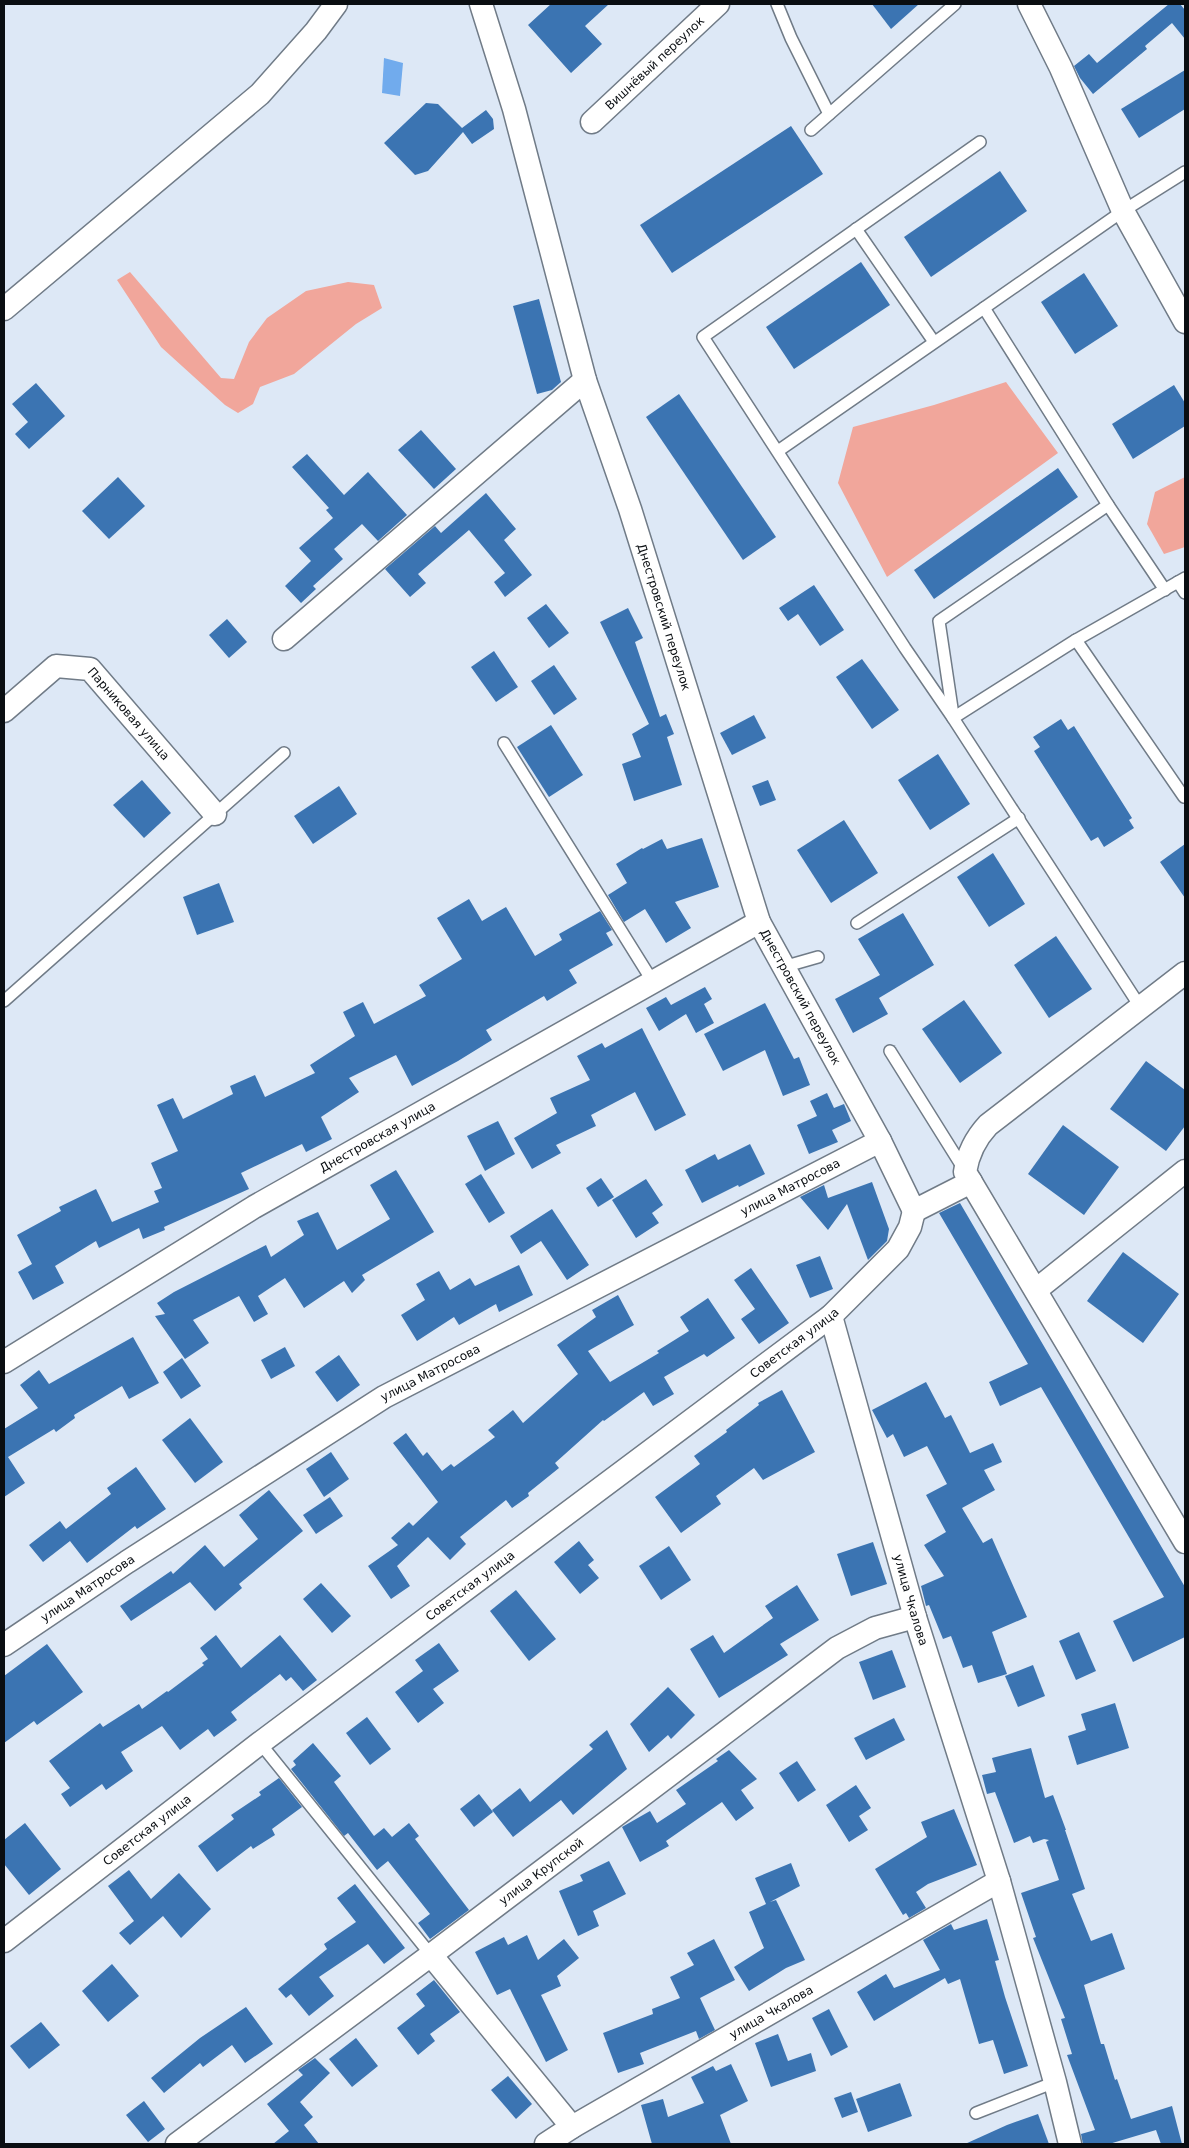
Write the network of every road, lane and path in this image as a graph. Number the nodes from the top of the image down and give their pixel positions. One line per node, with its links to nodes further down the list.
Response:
1 (336, 4): 15 (street)
2 (481, 4): 18 (street, Днестровский переулок)
3 (718, 4): 8 (street, Вишнёвый переулок)
4 (777, 4): 7 (lane)
5 (955, 4): 7 (lane)
6 (1028, 4): 12 (street)
7 (829, 114): 9 (lane)
8 (592, 122)
9 (811, 130)
10 (980, 142): 13 (lane)
11 (1185, 172): 12 (lane)
12 (1123, 211): 14 (lane); 16 (street)
13 (856, 229): 17 (lane); 19 (lane)
14 (984, 308): 17 (lane); 20 (lane)
15 (4, 309)
16 (1185, 322)
17 (934, 342): 19 (lane)
18 (585, 380): 24 (street); 33 (street, Днестровский переулок)
19 (778, 451): 27 (lane)
20 (1108, 504): 22 (lane); 27 (lane)
21 (1182, 580): 22 (lane); 23 (lane)
22 (1165, 590): 25 (lane)
23 (1185, 593)
24 (284, 639)
25 (1076, 640): 27 (lane); 30 (lane)
26 (4, 711): 31 (street, Парниковая улица)
27 (953, 718): 32 (lane)
28 (504, 743): 38 (lane)
29 (284, 752): 31 (lane)
30 (1185, 796)
31 (215, 814): 39 (lane)
32 (1019, 818): 34 (lane); 40 (lane)
33 (759, 922): 36 (street, Днестровский переулок); 38 (street, Днестровская улица)
34 (857, 922)
35 (818, 957): 36 (lane)
36 (783, 967): 42 (street, Днестровский переулок)
37 (1185, 973): 40 (street)
38 (653, 982): 48 (street, Днестровская улица)
39 (4, 1001)
40 (1141, 1008): 44 (street)
41 (890, 1051): 44 (lane)
42 (880, 1141): 45 (street, Днестровский переулок); 51 (street, улица Матросова)
43 (1185, 1171): 46 (street)
44 (968, 1177): 45 (street); 46 (street)
45 (914, 1211): 47 (street, Советская улица)
46 (1036, 1290): 49 (street)
47 (831, 1316): 50 (street, улица Чкалова); 52 (street, Советская улица)
48 (4, 1362)
49 (1185, 1542)
50 (915, 1617): 53 (street, улица Чкалова); 55 (street, улица Крупской)
51 (4, 1645)
52 (260, 1744): 54 (street, Советская улица); 55 (lane)
53 (999, 1880): 56 (street, улица Чкалова); 58 (street, улица Чкалова)
54 (4, 1941)
55 (431, 1955): 58 (street); 59 (street, улица Крупской)
56 (1055, 2082): 57 (lane); 61 (street, улица Чкалова)
57 (976, 2113)
58 (572, 2127): 60 (street, улица Чкалова)
59 (176, 2144)
60 (546, 2144)
61 (1070, 2144)

